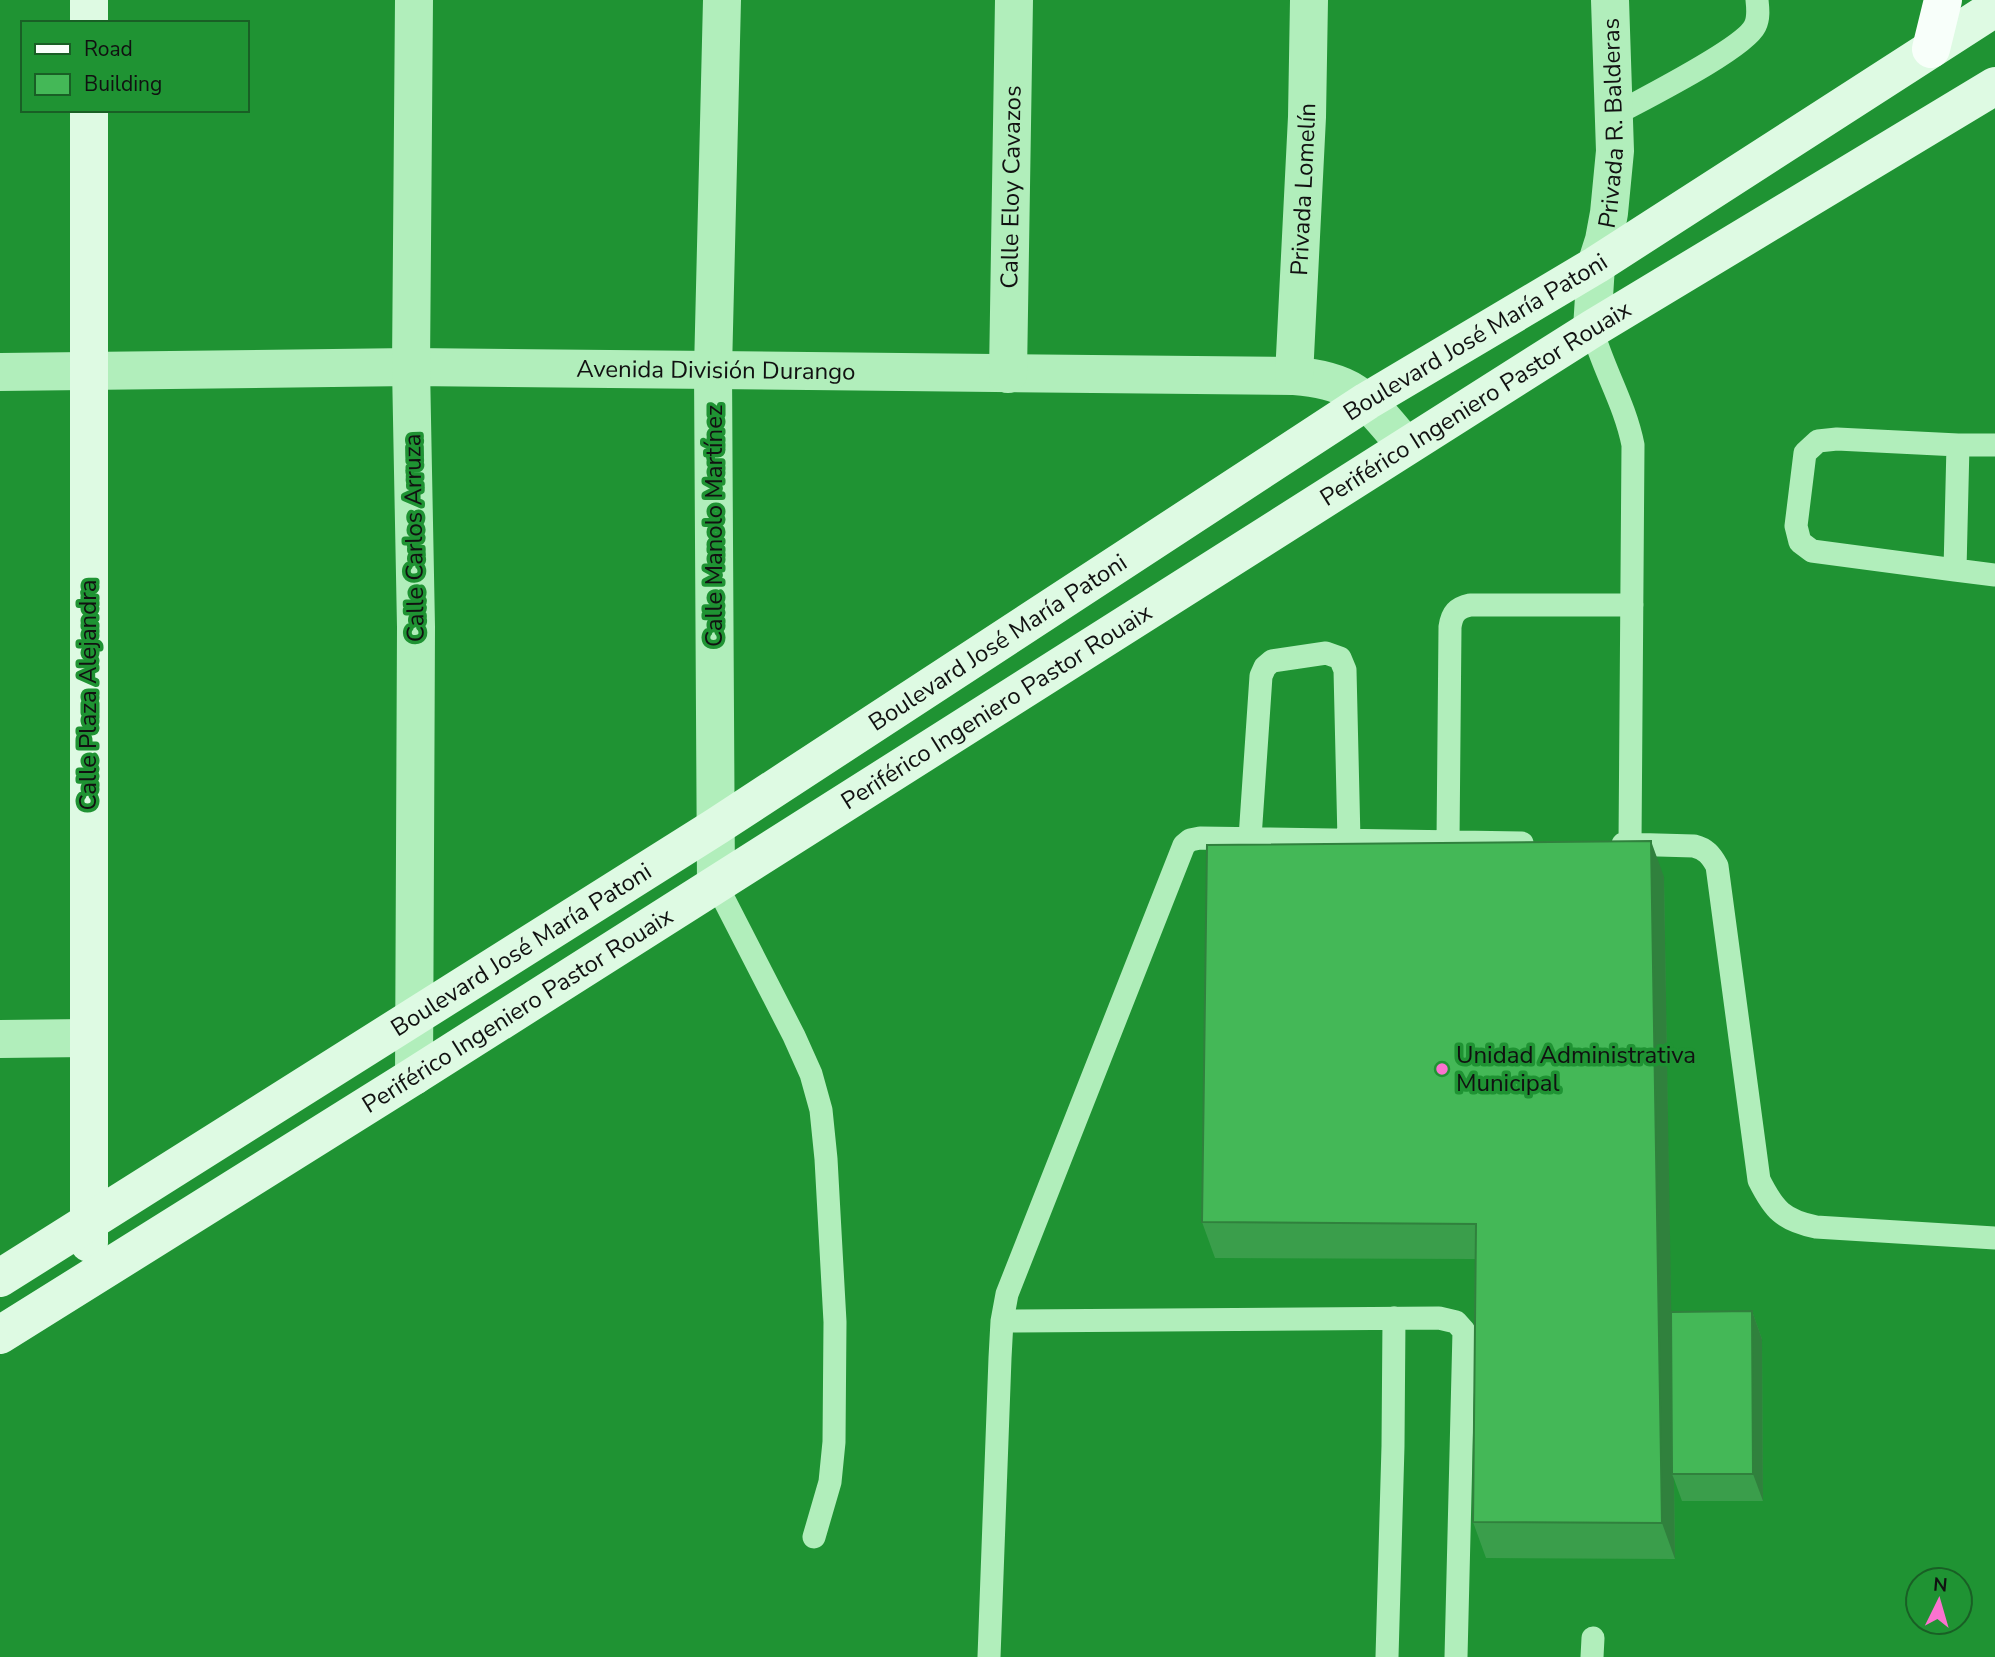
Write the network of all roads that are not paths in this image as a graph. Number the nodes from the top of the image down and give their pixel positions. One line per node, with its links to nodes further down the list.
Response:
1 (89, 0): 10 (main road)
2 (414, 0): 17 (street, Calle Carlos Arruza)
3 (722, 0): 18 (street, Calle Manolo Martínez)
4 (1014, 0): 21 (street, Calle Eloy Cavazos)
5 (1309, 0): 22 (street, Privada Lomelín)
6 (1610, 0): 14 (street, Privada R. Balderas)
7 (1757, 0): 14 (lane)
8 (1943, 0): 11 (main road)
9 (1995, 8): 11 (main road, Boulevard José María Patoni)
10 (89, 21)
11 (1931, 49): 15 (main road, Boulevard José María Patoni)
12 (1995, 86): 16 (main road, Periférico Ingeniero Pastor Rouaix)
13 (89, 112): 20 (main road, Calle Plaza Alejandra)
14 (1614, 116): 15 (street, Privada R. Balderas)
15 (1596, 265): 16 (street, Privada R. Balderas); 23 (main road, Boulevard José María Patoni)
16 (1592, 329): 26 (main road, Periférico Ingeniero Pastor Rouaix); 29 (lane)
17 (411, 367): 18 (street, Avenida División Durango); 20 (street, Avenida División Durango); 38 (street, Calle Carlos Arruza)
18 (713, 370): 21 (street, Avenida División Durango); 30 (street, Calle Manolo Martínez)
19 (0, 372): 20 (street, Avenida División Durango)
20 (89, 372): 39 (main road, Calle Plaza Alejandra)
21 (1008, 374): 22 (street, Avenida División Durango)
22 (1294, 376): 23 (street, Avenida División Durango)
23 (1367, 401): 26 (street, Avenida División Durango); 30 (main road, Boulevard José María Patoni)
24 (1958, 445): 25 (lane); 27 (lane); 27 (lane)
25 (1995, 445)
26 (1406, 446): 37 (main road, Periférico Ingeniero Pastor Rouaix)
27 (1955, 570): 28 (lane)
28 (1995, 575)
29 (1632, 605): 33 (lane); 36 (lane)
30 (717, 826): 37 (street, Calle Manolo Martínez); 38 (main road, Boulevard José María Patoni)
31 (1250, 838): 32 (lane); 32 (lane); 47 (lane)
32 (1349, 840): 33 (lane)
33 (1448, 842): 34 (lane)
34 (1543, 843)
35 (1605, 844): 36 (lane)
36 (1630, 844): 43 (lane)
37 (716, 884): 41 (main road, Periférico Ingeniero Pastor Rouaix); 49 (lane)
38 (414, 1017): 41 (street, Calle Carlos Arruza); 42 (main road, Boulevard José María Patoni)
39 (87, 1038): 40 (street); 42 (main road, Calle Plaza Alejandra)
40 (0, 1039)
41 (414, 1076): 45 (main road, Periférico Ingeniero Pastor Rouaix)
42 (89, 1223): 44 (main road, Boulevard José María Patoni); 45 (main road, Calle Plaza Alejandra)
43 (1995, 1238)
44 (0, 1279)
45 (89, 1280): 48 (main road, Periférico Ingeniero Pastor Rouaix)
46 (1394, 1318): 47 (lane); 51 (lane); 52 (lane)
47 (1002, 1321): 50 (lane)
48 (0, 1335)
49 (814, 1537)
50 (989, 1657)
51 (1387, 1657)
52 (1456, 1657)

